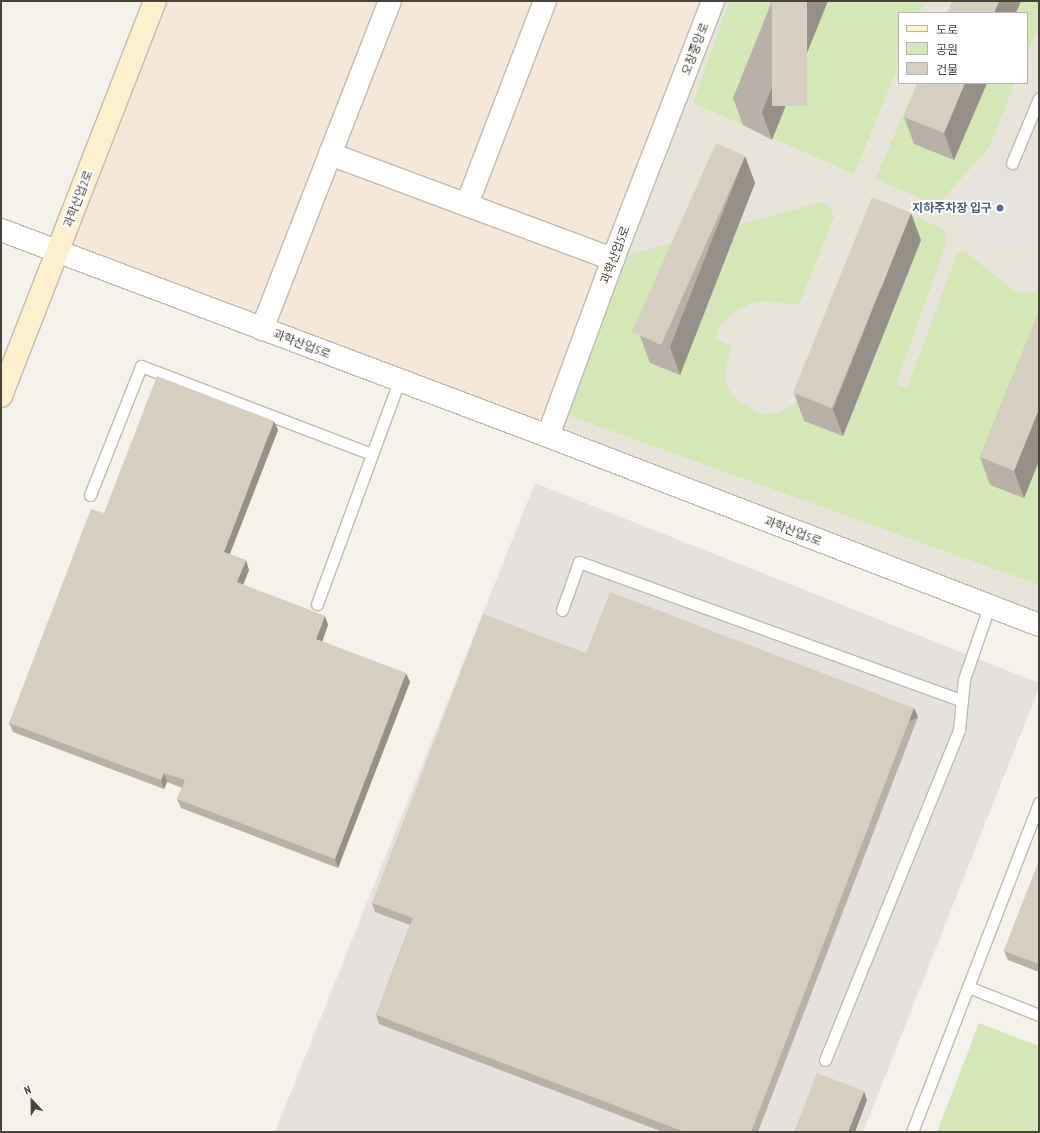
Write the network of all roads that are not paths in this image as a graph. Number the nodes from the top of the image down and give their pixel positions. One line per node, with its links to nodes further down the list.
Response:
1 (155, 1): 11 (street, 과학산업2로)
2 (390, 1): 7 (street)
3 (545, 1): 9 (street)
4 (713, 1): 5 (street, 오창중앙로)
5 (676, 97): 12 (street, 과학산업5로)
6 (1039, 98): 8 (lane)
7 (330, 154): 9 (street); 13 (street)
8 (1012, 163)
9 (467, 204): 12 (street)
10 (1, 230): 11 (street, 과학산업5로)
11 (58, 252): 13 (street, 과학산업5로); 15 (street, 과학산업2로)
12 (613, 259): 16 (street, 과학산업5로)
13 (262, 329): 14 (street, 과학산업5로)
14 (399, 381): 16 (street, 과학산업5로); 17 (lane)
15 (1, 396)
16 (548, 436): 20 (street, 과학산업5로)
17 (372, 454): 18 (lane); 19 (lane)
18 (90, 495)
19 (317, 604)
20 (990, 607): 22 (street, 과학산업5로); 23 (lane)
21 (562, 610): 23 (lane)
22 (1039, 626)
23 (962, 701): 27 (lane)
24 (1039, 804): 25 (lane)
25 (968, 987): 26 (lane); 28 (lane)
26 (1039, 1015)
27 (825, 1060)
28 (912, 1132)

